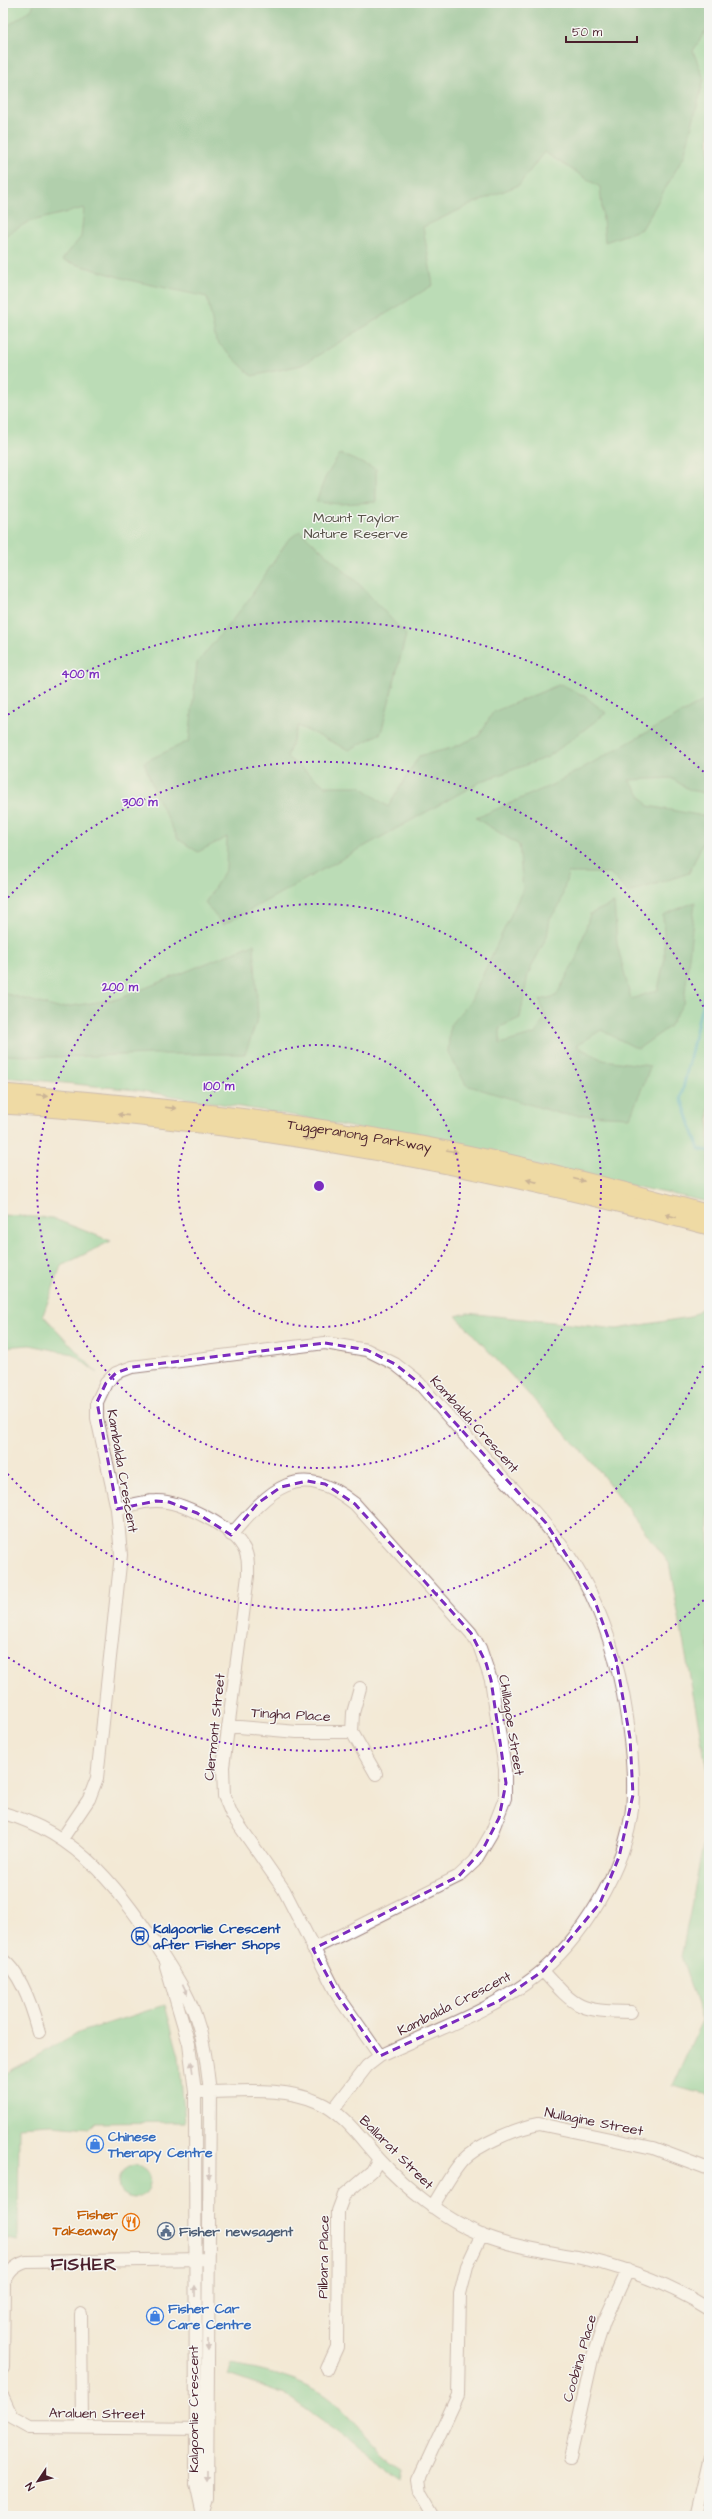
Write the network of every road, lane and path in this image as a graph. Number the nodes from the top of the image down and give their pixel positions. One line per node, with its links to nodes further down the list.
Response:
1 (3, 1093): 3 (highway, Tuggeranong Parkway, one-way to 3)
2 (3, 1105): 4 (highway, Tuggeranong Parkway, one-way to 2)
3 (709, 1214)
4 (709, 1226)
5 (117, 1509): 6 (street, Clermont Street); 12 (street, Kambalda Crescent); 16 (street, Kambalda Crescent)
6 (231, 1535): 8 (street, Clermont Street); 13 (street, Chillagoe Street)
7 (360, 1688): 9 (street)
8 (228, 1726): 9 (street, Tingha Place); 13 (street, Clermont Street)
9 (352, 1732): 10 (street)
10 (376, 1774)
11 (3, 1813): 12 (street, Kalgoorlie Crescent)
12 (62, 1839): 14 (street, Kalgoorlie Crescent)
13 (313, 1949): 19 (street, Clermont Street)
14 (164, 1957): 20 (street, Kalgoorlie Crescent, one-way to 14); 21 (street, Kalgoorlie Crescent, one-way to 21)
15 (3, 1960): 18 (street)
16 (542, 1970): 17 (street); 19 (street, Kambalda Crescent)
17 (630, 2012)
18 (39, 2032)
19 (380, 2056): 22 (street, Kambalda Crescent)
20 (195, 2092): 21 (street, Ballarat Street); 28 (street, Kalgoorlie Crescent)
21 (210, 2092): 22 (street, Ballarat Street); 27 (street, Kalgoorlie Crescent, one-way to 27)
22 (333, 2110): 23 (street, Ballarat Street)
23 (379, 2160): 25 (street, Ballarat Street); 33 (street, Pilbara Place)
24 (709, 2169): 25 (street, Nullagine Street)
25 (432, 2207): 26 (street, Ballarat Street)
26 (482, 2234): 29 (street, Ballarat Street); 40 (street)
27 (209, 2259): 28 (street); 36 (street, Kalgoorlie Crescent, one-way to 36)
28 (195, 2260): 32 (street); 36 (street, Kalgoorlie Crescent, one-way to 28)
29 (628, 2270): 30 (street, Ballarat Street); 37 (street, Coobina Place)
30 (709, 2309)
31 (81, 2314): 35 (street)
32 (3, 2368)
33 (327, 2369)
34 (3, 2396): 35 (street, Araluen Street)
35 (82, 2428): 36 (street, Araluen Street)
36 (202, 2429): 39 (street, Kalgoorlie Crescent)
37 (570, 2458)
38 (709, 2460): 41 (street)
39 (203, 2514)
40 (436, 2516)
41 (696, 2516)

